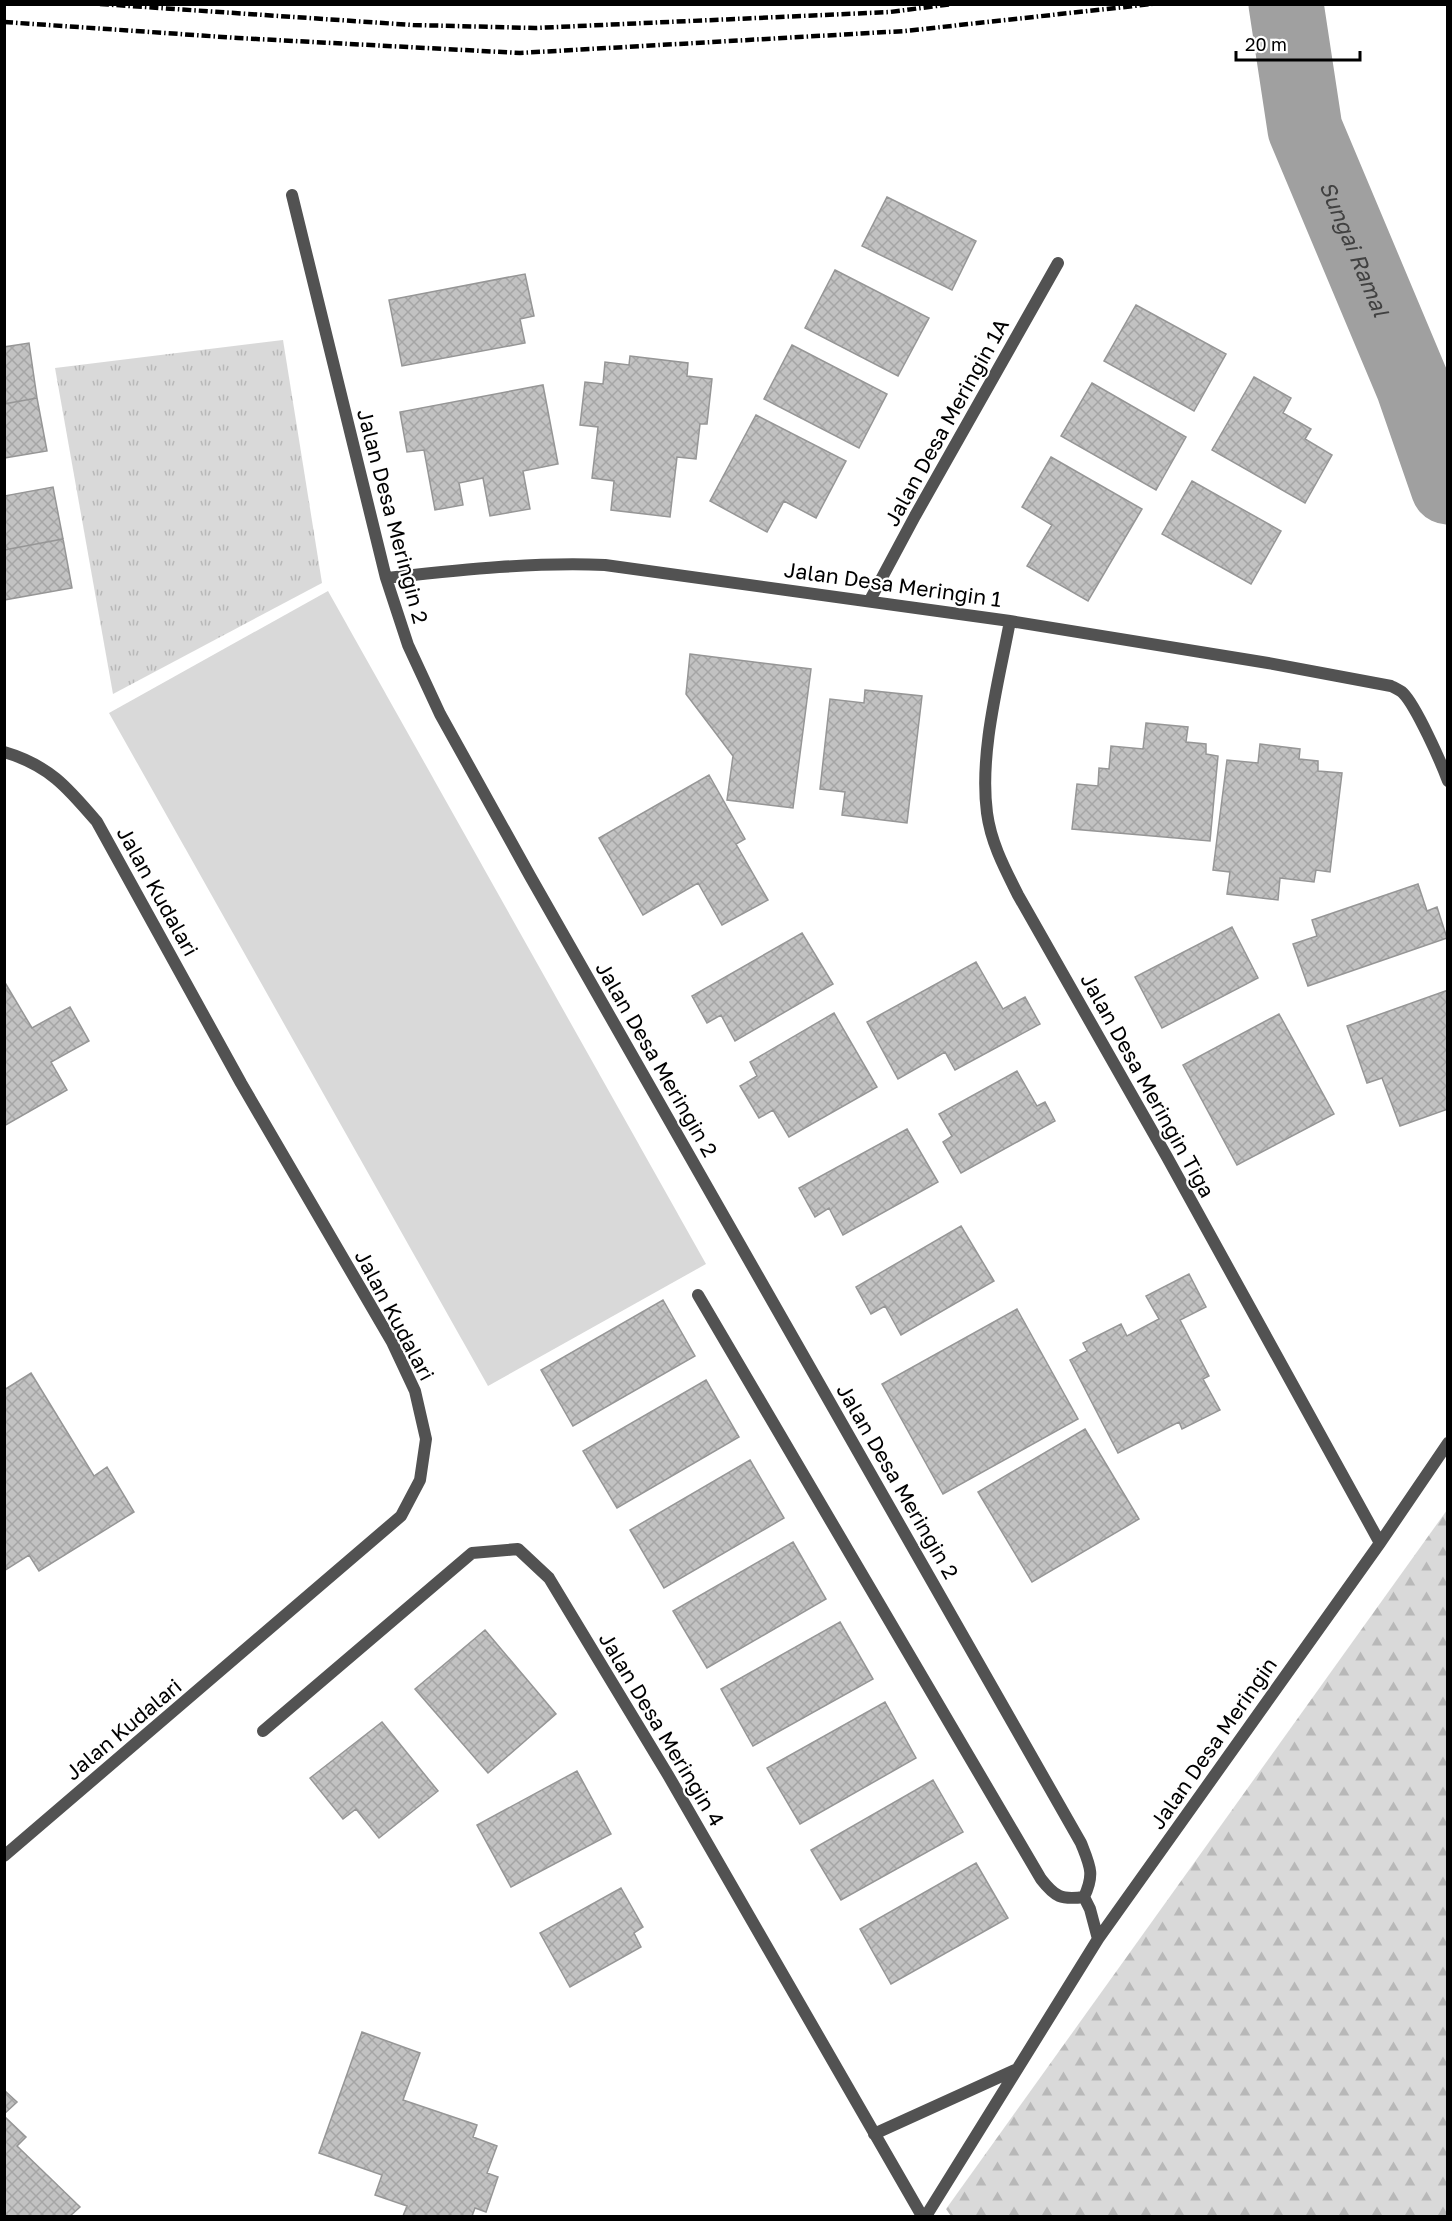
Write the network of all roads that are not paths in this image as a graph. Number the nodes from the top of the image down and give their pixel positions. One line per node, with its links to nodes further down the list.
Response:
1 (292, 195): 3 (street, Jalan Desa Meringin 2)
2 (1058, 263): 4 (street, Jalan Desa Meringin 1A)
3 (386, 578): 4 (street, Jalan Desa Meringin 1); 14 (street, Jalan Desa Meringin 2)
4 (870, 600): 5 (street, Jalan Desa Meringin 1)
5 (1010, 621): 7 (street, Jalan Desa Meringin 1); 11 (street, Jalan Desa Meringin Tiga)
6 (4, 752): 13 (street, Jalan Kudalari)
7 (1445, 766): 8 (street)
8 (1448, 781)
9 (698, 1295): 14 (street)
10 (1448, 1443): 11 (street, Jalan Desa Meringin)
11 (1380, 1543): 15 (street, Jalan Desa Meringin)
12 (263, 1731): 17 (street, Jalan Desa Meringin 4)
13 (4, 1856)
14 (1083, 1897): 15 (street)
15 (1098, 1939): 16 (street, Jalan Desa Meringin)
16 (1016, 2070): 17 (street); 19 (street, Jalan Desa Meringin)
17 (874, 2134): 18 (street, Jalan Desa Meringin 4)
18 (921, 2217)
19 (926, 2217)

